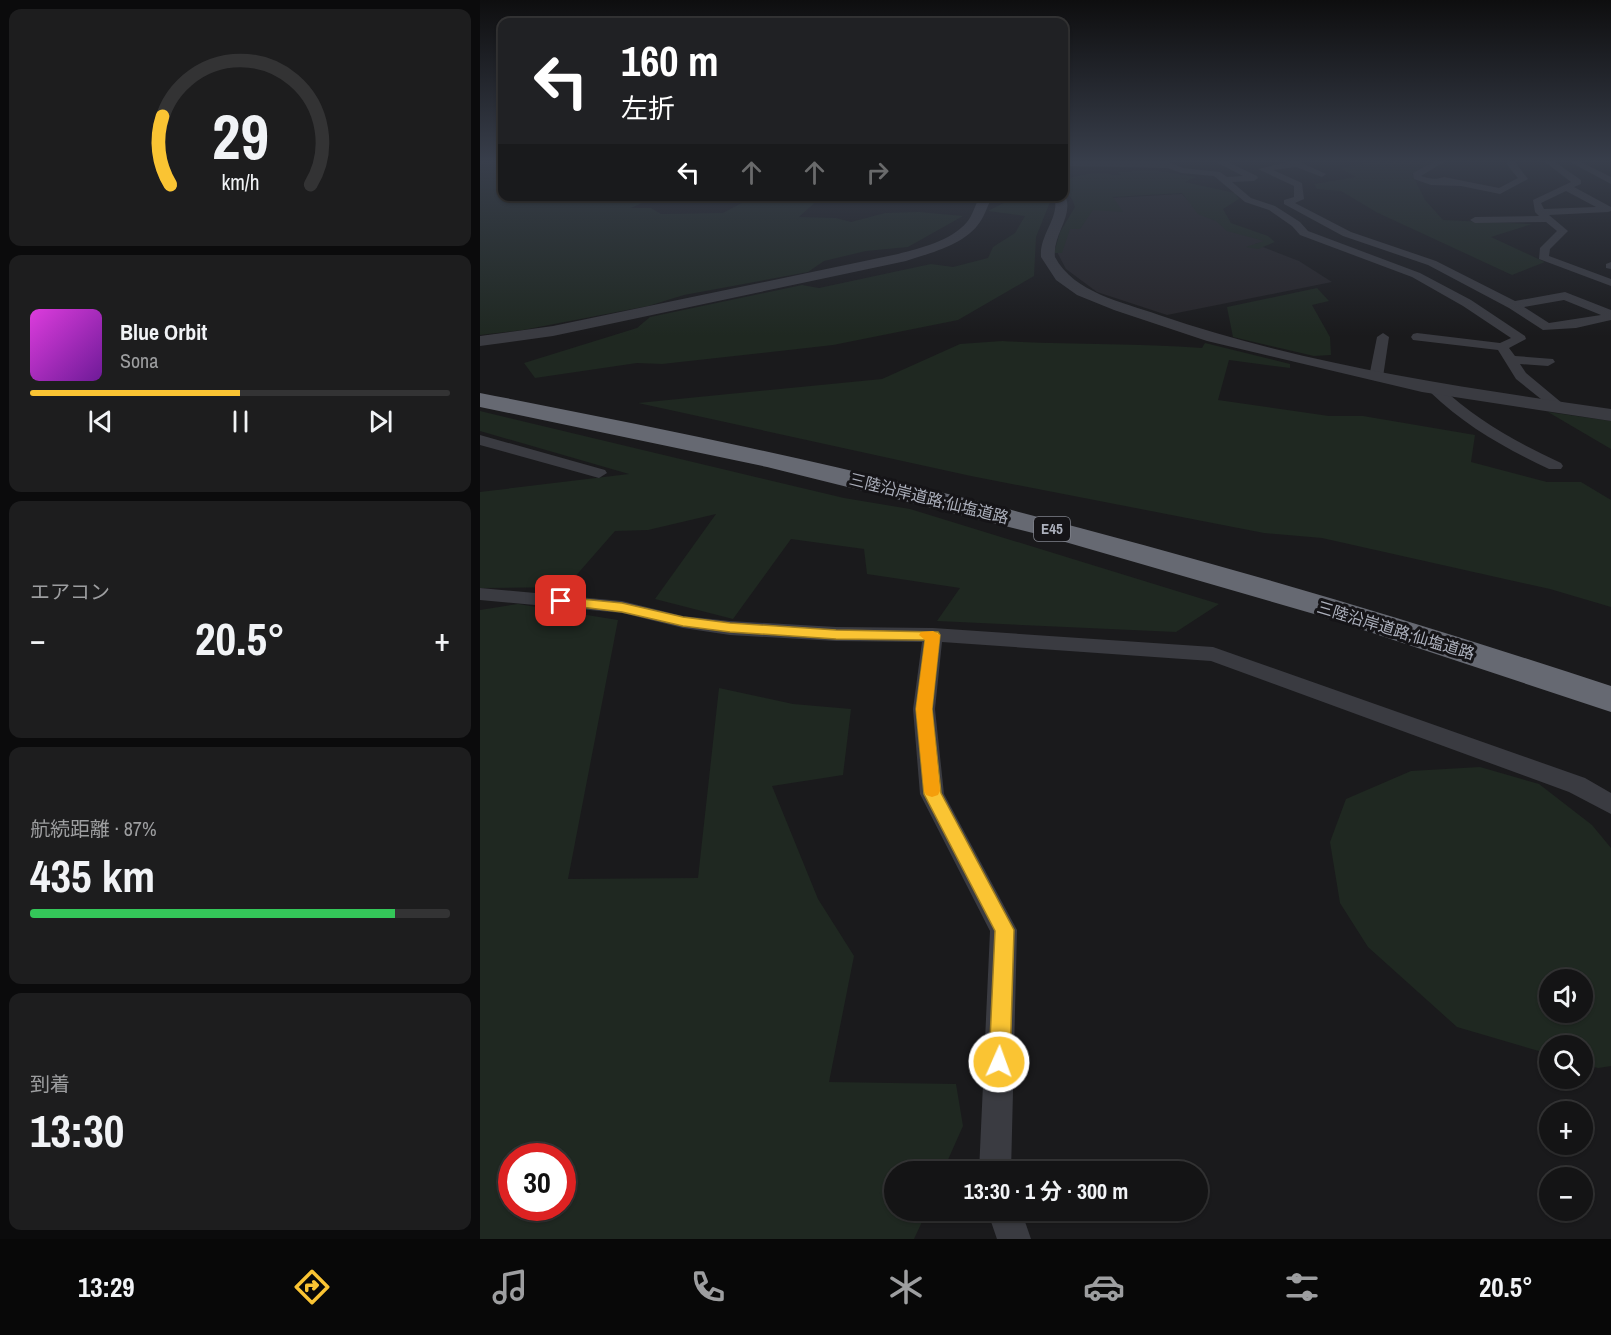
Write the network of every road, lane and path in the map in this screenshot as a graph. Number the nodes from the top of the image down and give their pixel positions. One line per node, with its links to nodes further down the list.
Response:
1 (975, 220): 15 (street)
2 (1057, 220): 19 (street)
3 (1290, 220): 8 (street)
4 (1320, 220): 7 (street)
5 (1550, 220): 6 (street)
6 (1611, 283)
7 (1499, 297): 8 (street); 9 (street)
8 (1467, 303): 14 (street)
9 (1513, 305): 10 (street); 10 (street)
10 (1611, 315)
11 (1611, 322): 14 (street)
12 (1383, 337): 19 (street)
13 (1418, 337): 16 (street)
14 (1520, 339): 16 (street)
15 (480, 341)
16 (1502, 347): 17 (street)
17 (1511, 360): 18 (street); 22 (street)
18 (1548, 362)
19 (1376, 377): 20 (street)
20 (1435, 389): 22 (street); 25 (street)
21 (486, 394): 29 (highway, 三陸沿岸道路;仙塩道路 / E45); 30 (highway, 三陸沿岸道路;仙塩道路 / E45)
22 (1561, 408): 23 (street)
23 (1611, 415)
24 (480, 440): 26 (street)
25 (1555, 466)
26 (598, 473)
27 (480, 594): 28 (street)
28 (933, 635): 31 (street); 32 (street)
29 (1611, 676)
30 (1611, 699)
31 (1611, 804)
32 (995, 1161)
33 (1008, 1221): 34 (street)
34 (1014, 1239)

